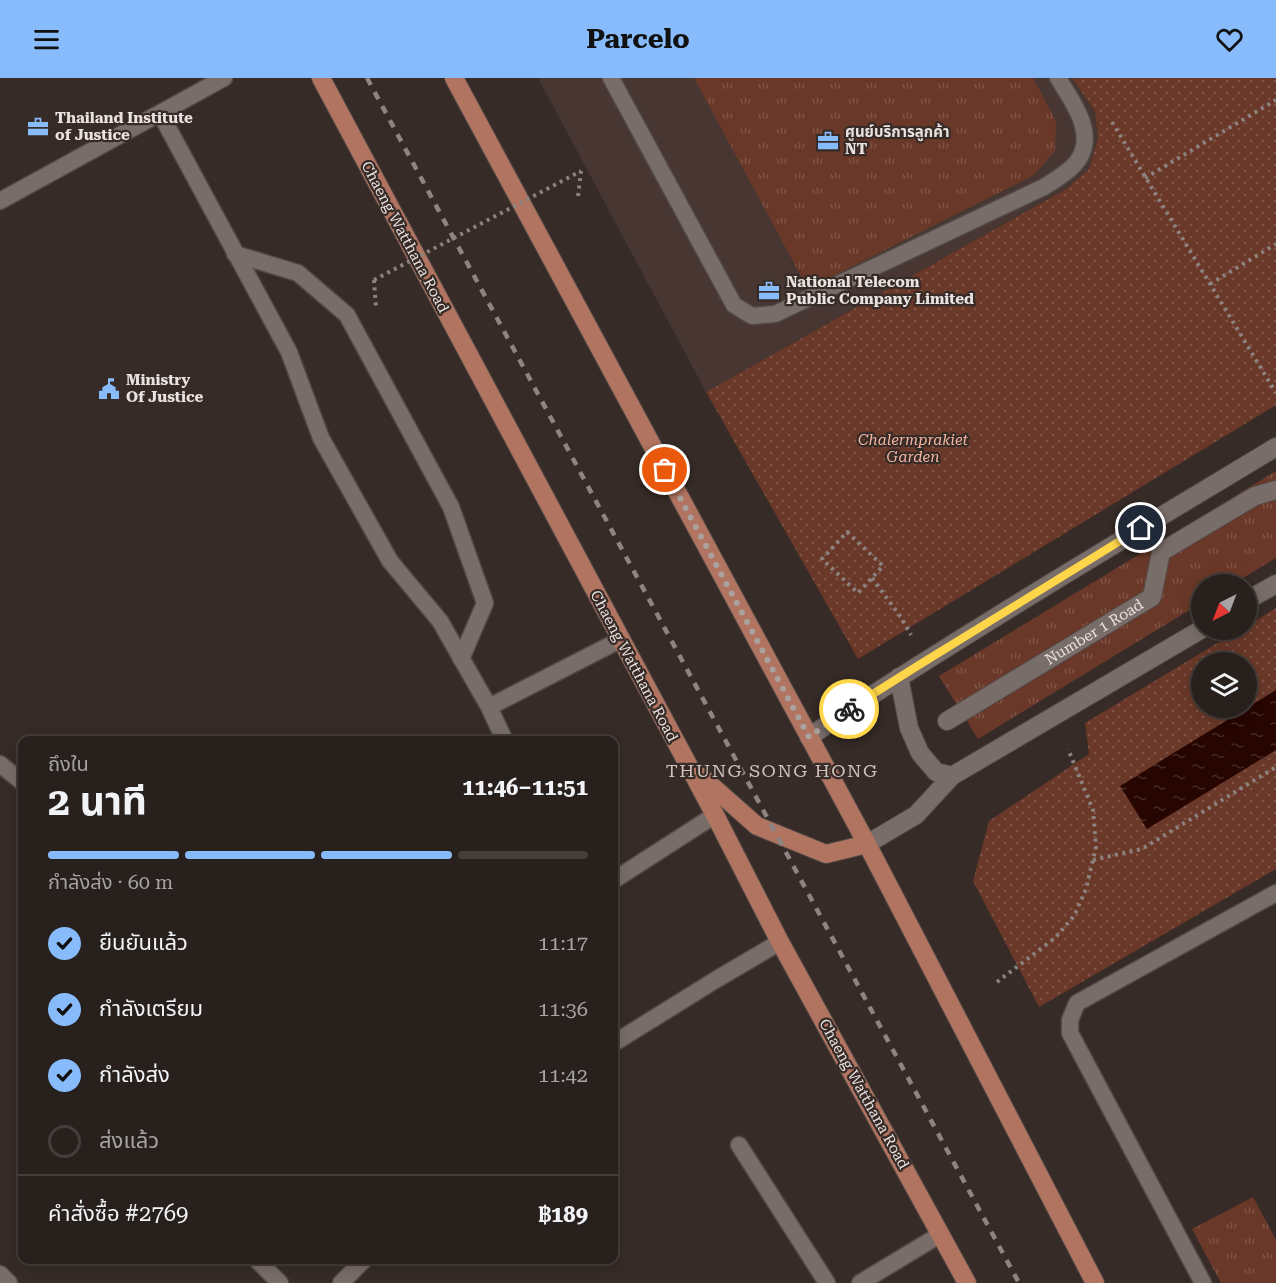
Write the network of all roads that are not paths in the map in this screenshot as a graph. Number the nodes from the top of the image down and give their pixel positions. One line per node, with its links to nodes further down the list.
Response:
1 (224, 78): 6 (lane)
2 (321, 78): 14 (main road, Chaeng Watthana Road)
3 (454, 78): 20 (main road)
4 (610, 78): 5 (lane)
5 (1058, 78)
6 (160, 113): 7 (lane); 8 (lane)
7 (0, 201)
8 (235, 254): 15 (lane); 15 (lane)
9 (1276, 447): 16 (street)
10 (1276, 490): 18 (street, Number 1 Road)
11 (1276, 584): 12 (street)
12 (1257, 595)
13 (1191, 635): 23 (street)
14 (620, 640): 17 (lane); 22 (main road, Chaeng Watthana Road)
15 (461, 659): 17 (lane)
16 (899, 677): 20 (street); 23 (street)
17 (489, 707): 19 (lane)
18 (947, 721)
19 (503, 736)
20 (809, 737): 26 (main road)
21 (0, 764): 24 (lane)
22 (688, 766): 25 (main road, Chaeng Watthana Road); 26 (main road)
23 (952, 776): 26 (street)
24 (18, 779)
25 (715, 815): 27 (lane); 29 (main road, Chaeng Watthana Road)
26 (867, 844): 42 (main road)
27 (618, 877)
28 (1276, 893): 43 (lane)
29 (780, 942): 30 (lane); 32 (main road, Chaeng Watthana Road)
30 (618, 1041)
31 (740, 1145): 39 (lane)
32 (941, 1234): 40 (lane); 41 (main road, Chaeng Watthana Road)
33 (261, 1264): 37 (lane)
34 (360, 1264): 38 (lane)
35 (0, 1274): 36 (lane)
36 (9, 1283)
37 (280, 1283)
38 (341, 1283)
39 (827, 1283)
40 (860, 1283)
41 (967, 1283)
42 (1095, 1283)
43 (1203, 1283)

